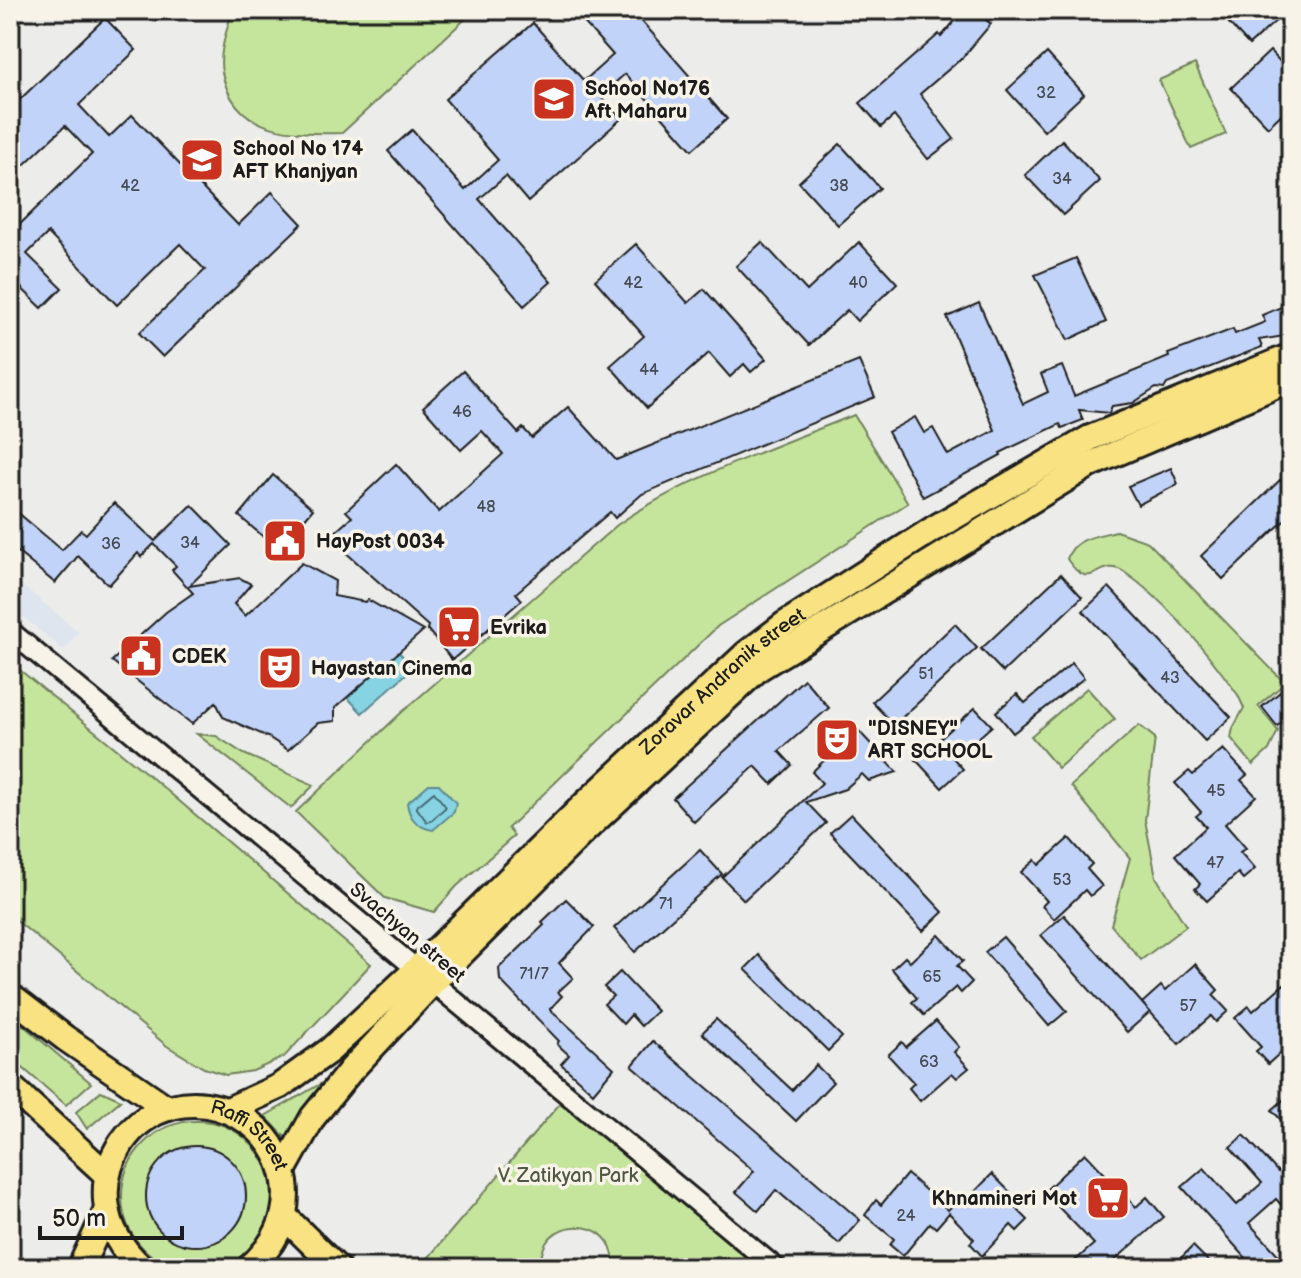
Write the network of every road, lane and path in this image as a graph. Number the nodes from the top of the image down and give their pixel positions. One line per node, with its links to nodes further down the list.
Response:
1 (1291, 356): 4 (main road, Zoravar Andranik street)
2 (1291, 379): 4 (main road, Zoravar Andranik street)
3 (10, 631): 4 (street, Svachyan street)
4 (425, 975): 8 (main road, Zoravar Andranik street); 9 (main road, Zoravar Andranik street); 17 (street, Svachyan street)
5 (10, 996): 7 (main road)
6 (10, 1086): 10 (main road)
7 (167, 1108): 8 (main road, Raffi Street); 10 (main road, Raffi Street)
8 (228, 1110): 9 (main road, Raffi Street)
9 (283, 1171): 12 (main road, Raffi Street)
10 (107, 1175): 11 (main road, Raffi Street)
11 (106, 1212): 13 (main road); 14 (main road, Raffi Street)
12 (284, 1216): 15 (main road, Raffi Street); 16 (main road)
13 (80, 1268)
14 (142, 1268)
15 (249, 1268)
16 (337, 1268)
17 (776, 1268)

